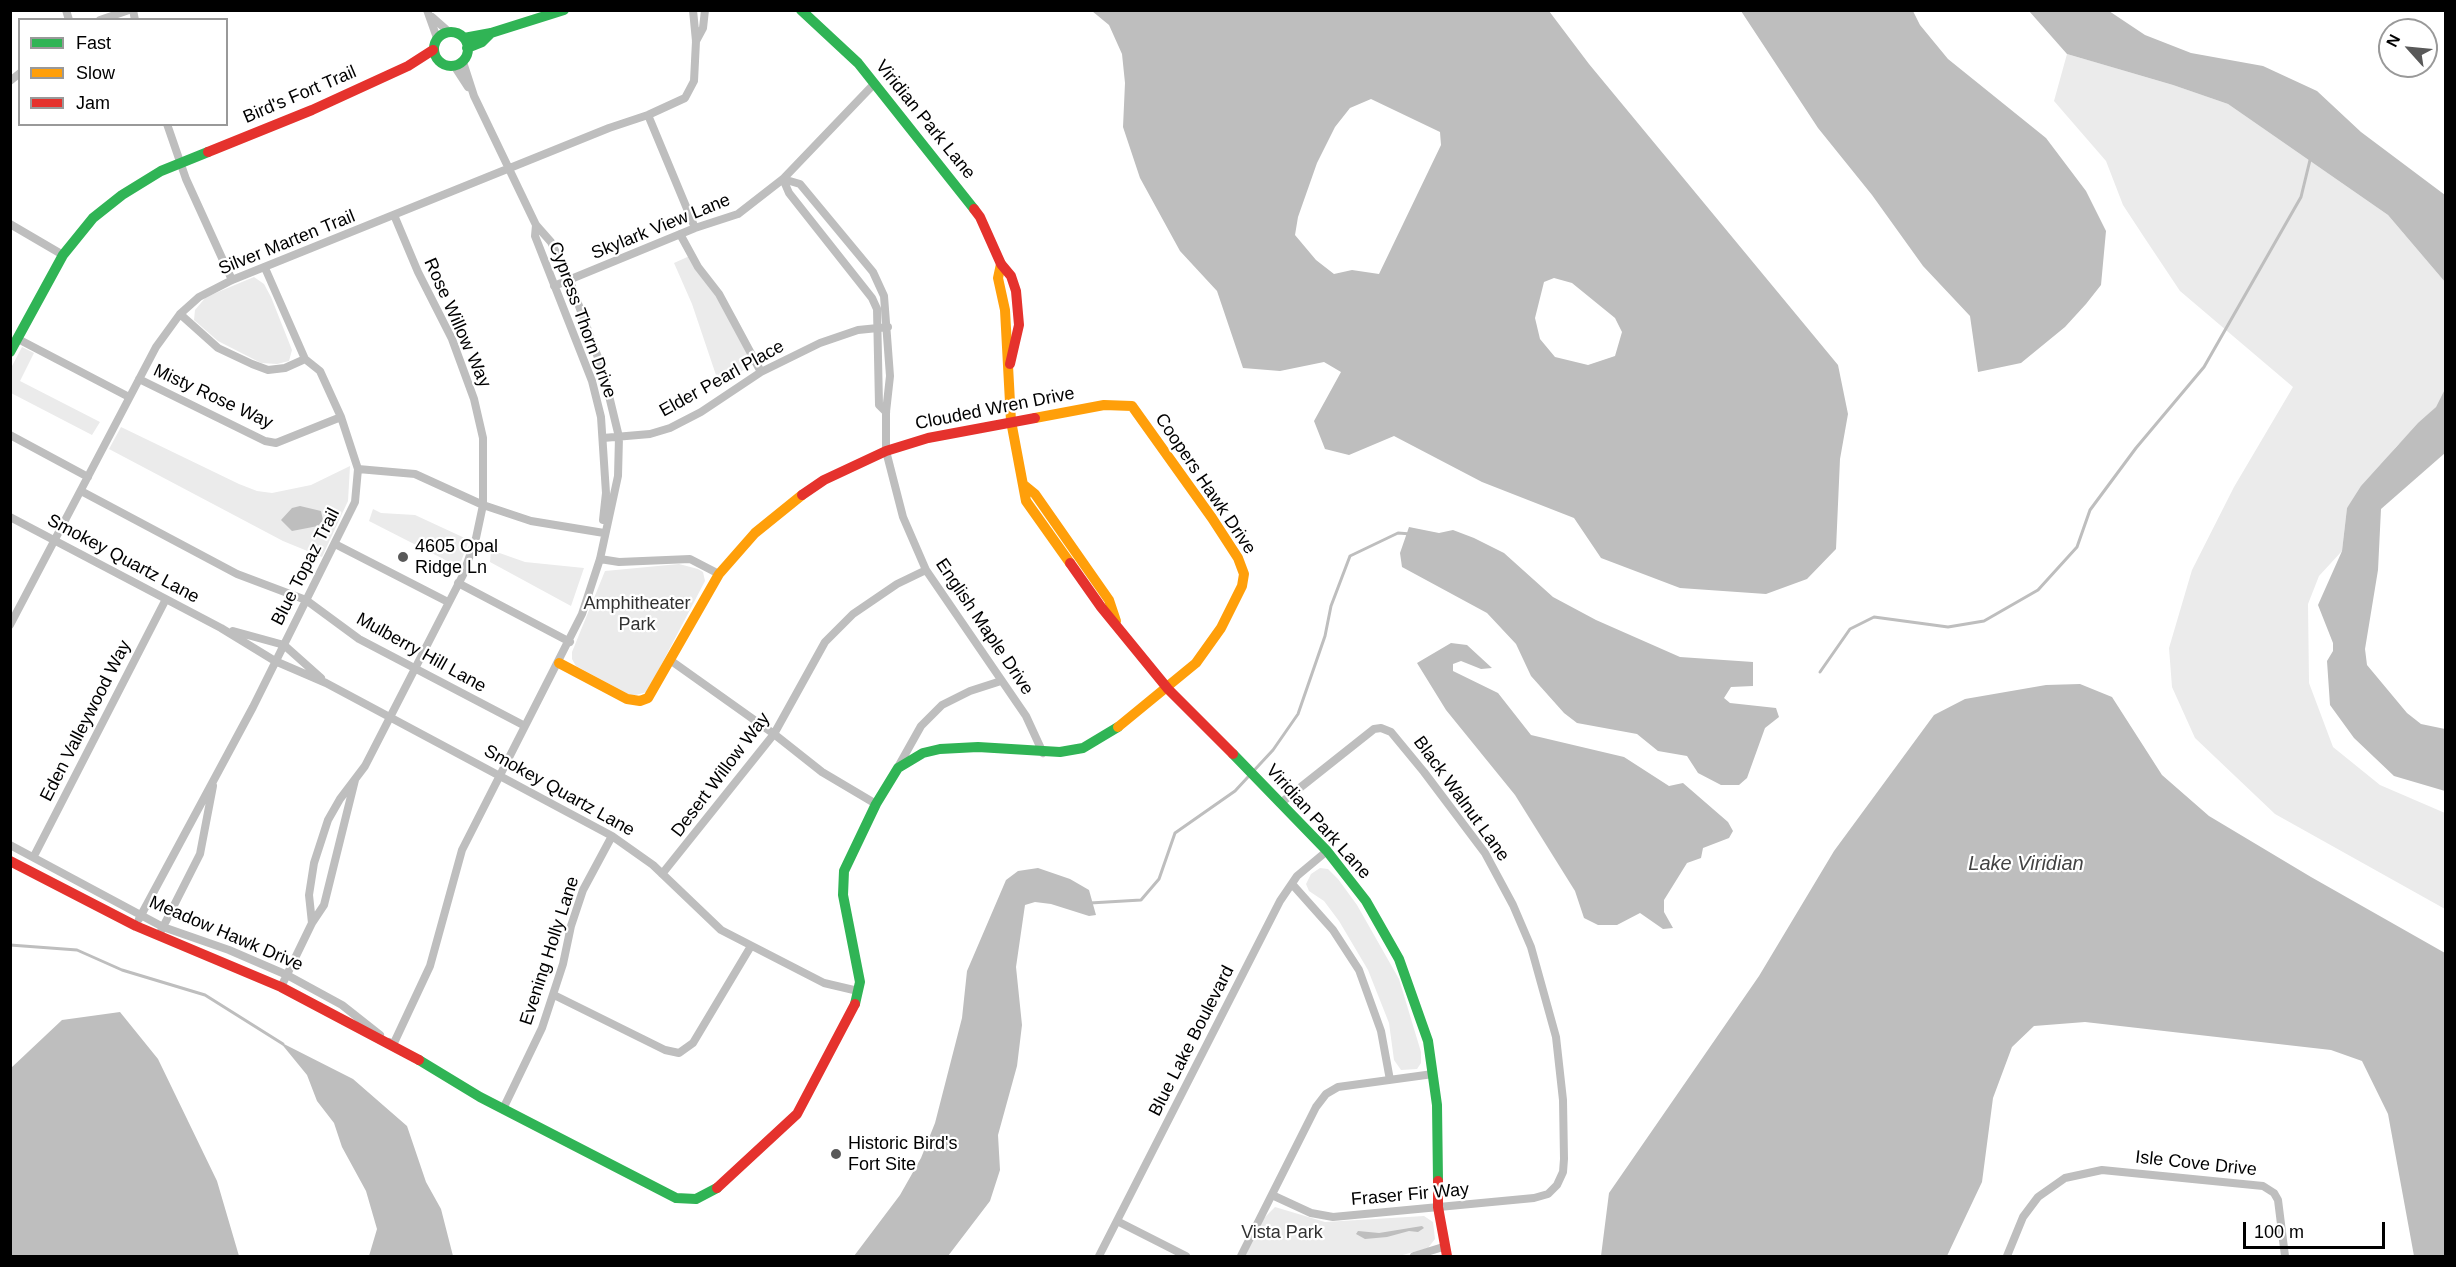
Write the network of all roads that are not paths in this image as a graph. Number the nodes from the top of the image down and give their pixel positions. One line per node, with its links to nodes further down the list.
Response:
1 (131, 10): 7 (street)
2 (564, 10): 11 (street)
3 (693, 10): 10 (street, Silver Marten Trail)
4 (705, 10): 10 (street, Silver Marten Trail)
5 (801, 11): 16 (street, Viridian Park Lane)
6 (429, 13): 8 (street); 9 (street)
7 (106, 18)
8 (449, 32): 9 (street); 11 (street)
9 (437, 38): 12 (street)
10 (696, 41): 17 (street, Silver Marten Trail)
11 (466, 43): 14 (street)
12 (434, 50): 13 (street); 15 (street, Bird's Fort Trail)
13 (438, 61): 14 (street); 15 (street, Bird's Fort Trail)
14 (459, 65): 20 (street, Cypress Thorn Drive)
15 (408, 66): 19 (street, Bird's Fort Trail)
16 (874, 84): 21 (street, Skylark View Lane); 44 (street, Viridian Park Lane)
17 (648, 115): 20 (street, Silver Marten Trail); 25 (street)
18 (168, 126): 19 (street)
19 (180, 164): 27 (street, Bird's Fort Trail); 30 (street)
20 (510, 167): 22 (street, Silver Marten Trail); 24 (street, Cypress Thorn Drive)
21 (783, 179): 25 (street, Skylark View Lane); 33 (street, English Maple Drive); 34 (street, English Maple Drive)
22 (394, 215): 28 (street, Silver Marten Trail); 52 (street, Rose Willow Way)
23 (10, 224): 27 (street)
24 (536, 225): 29 (street, Cypress Thorn Drive); 31 (street, Cypress Thorn Drive)
25 (695, 228): 26 (street, Skylark View Lane)
26 (681, 234): 29 (street, Skylark View Lane); 38 (street)
27 (63, 255): 35 (street, Bird's Fort Trail)
28 (265, 268): 30 (street, Silver Marten Trail); 37 (street, Blue Topaz Trail)
29 (568, 279): 31 (street, Skylark View Lane); 46 (street, Cypress Thorn Drive)
30 (232, 280): 32 (street, Silver Marten Trail)
31 (554, 286): 47 (street, Cypress Thorn Drive)
32 (180, 314): 37 (street); 39 (street, Silver Marten Trail)
33 (888, 327): 34 (street, Elder Pearl Place); 42 (street, English Maple Drive)
34 (878, 328): 38 (street, Elder Pearl Place); 42 (street, English Maple Drive)
35 (18, 339): 36 (street, Bird's Fort Trail); 40 (street)
36 (10, 352)
37 (305, 359): 43 (street, Blue Topaz Trail)
38 (761, 372): 46 (street, Elder Pearl Place)
39 (139, 379): 40 (street, Silver Marten Trail); 43 (street, Misty Rose Way)
40 (129, 398): 50 (street, Silver Marten Trail)
41 (1132, 406): 44 (street, Clouded Wren Drive); 74 (street, Coopers Hawk Drive)
42 (885, 412): 48 (street, English Maple Drive)
43 (341, 417): 49 (street, Blue Topaz Trail)
44 (1011, 421): 48 (street, Clouded Wren Drive); 74 (street, Viridian Park Lane)
45 (10, 435): 50 (street)
46 (619, 437): 47 (street, Elder Pearl Place); 54 (street, Cypress Thorn Drive)
47 (603, 438): 54 (street, Cypress Thorn Drive)
48 (886, 452): 58 (street, English Maple Drive); 59 (street, Clouded Wren Drive)
49 (358, 469): 52 (street); 56 (street, Blue Topaz Trail)
50 (88, 477): 51 (street, Silver Marten Trail)
51 (81, 491): 55 (street, Silver Marten Trail); 62 (street, Mulberry Hill Lane)
52 (483, 505): 54 (street); 60 (street, Rose Willow Way)
53 (10, 517): 55 (street, Smokey Quartz Lane)
54 (604, 533): 57 (street, Cypress Thorn Drive)
55 (54, 540): 61 (street, Smokey Quartz Lane); 64 (street, Silver Marten Trail)
56 (335, 544): 62 (street, Blue Topaz Trail); 63 (street)
57 (600, 559): 59 (street); 66 (street, Cypress Thorn Drive)
58 (926, 570): 72 (street, English Maple Drive); 77 (street, Desert Willow Way)
59 (720, 574): 68 (street, Clouded Wren Drive)
60 (458, 584): 63 (street, Rose Willow Way); 66 (street)
61 (166, 599): 65 (street, Smokey Quartz Lane); 88 (street, Eden Valleywood Way)
62 (306, 600): 67 (street, Blue Topaz Trail); 71 (street, Mulberry Hill Lane)
63 (448, 602): 71 (street, Rose Willow Way)
64 (10, 625)
65 (221, 628): 67 (street, Smokey Quartz Lane); 69 (street, Smokey Quartz Lane)
66 (570, 642): 70 (street, Cypress Thorn Drive)
67 (284, 645): 69 (street, Blue Topaz Trail); 73 (street, Smokey Quartz Lane)
68 (670, 660): 70 (street, Clouded Wren Drive); 77 (street)
69 (275, 661): 73 (street, Smokey Quartz Lane); 82 (street, Blue Topaz Trail)
70 (559, 663): 76 (street, Cypress Thorn Drive)
71 (415, 668): 75 (street, Rose Willow Way); 76 (street, Mulberry Hill Lane)
72 (1001, 681): 78 (street, English Maple Drive); 79 (street)
73 (326, 683): 75 (street, Smokey Quartz Lane)
74 (1168, 689): 78 (street, Coopers Hawk Drive); 83 (street, Viridian Park Lane)
75 (389, 717): 80 (street, Smokey Quartz Lane); 81 (street, Rose Willow Way)
76 (525, 726): 80 (street, Cypress Thorn Drive)
77 (774, 734): 84 (street); 90 (street, Desert Willow Way)
78 (1043, 753): 79 (street, Coopers Hawk Drive)
79 (898, 768): 84 (street, Coopers Hawk Drive)
80 (499, 775): 85 (street, Smokey Quartz Lane); 100 (street, Cypress Thorn Drive)
81 (357, 776): 93 (street, Rose Willow Way); 93 (street, Rose Willow Way)
82 (214, 778): 92 (street, Blue Topaz Trail); 94 (street, Blue Topaz Trail)
83 (1282, 802): 87 (street, Viridian Park Lane); 104 (street, Black Walnut Lane)
84 (876, 804): 98 (street, Coopers Hawk Drive)
85 (612, 836): 90 (street, Smokey Quartz Lane); 99 (street, Evening Holly Lane)
86 (10, 845): 88 (street, Meadow Hawk Drive)
87 (1327, 851): 91 (street, Blue Lake Boulevard); 101 (street, Viridian Park Lane)
88 (33, 856): 92 (street, Meadow Hawk Drive)
89 (10, 861): 92 (street, Meadow Hawk Drive)
90 (662, 874): 95 (street, Smokey Quartz Lane)
91 (1292, 884): 102 (street); 108 (street, Blue Lake Boulevard)
92 (138, 921): 94 (street, Meadow Hawk Drive)
93 (312, 923): 96 (street, Rose Willow Way)
94 (161, 932): 96 (street, Meadow Hawk Drive); 97 (street, Meadow Hawk Drive)
95 (751, 946): 98 (street, Smokey Quartz Lane); 99 (street)
96 (287, 975): 97 (street, Rose Willow Way); 100 (street, Meadow Hawk Drive)
97 (281, 987): 100 (street, Meadow Hawk Drive)
98 (858, 991): 106 (street, Coopers Hawk Drive)
99 (554, 995): 103 (street, Evening Holly Lane)
100 (393, 1045): 103 (street, Meadow Hawk Drive)
101 (1433, 1074): 102 (street); 107 (street, Viridian Park Lane)
102 (1390, 1080): 105 (street)
103 (503, 1109): 106 (street, Meadow Hawk Drive)
104 (1554, 1189): 107 (street, Fraser Fir Way)
105 (1272, 1195): 107 (street, Fraser Fir Way); 113 (street)
106 (696, 1199)
107 (1438, 1208): 109 (street, Viridian Park Lane)
108 (1117, 1221): 110 (street); 111 (street, Blue Lake Boulevard)
109 (1445, 1252): 114 (street)
110 (1171, 1253): 112 (street)
111 (1099, 1257)
112 (1186, 1257)
113 (1240, 1257)
114 (1414, 1257)
115 (2007, 1257): 116 (street, Isle Cove Drive)
116 (2284, 1257)

